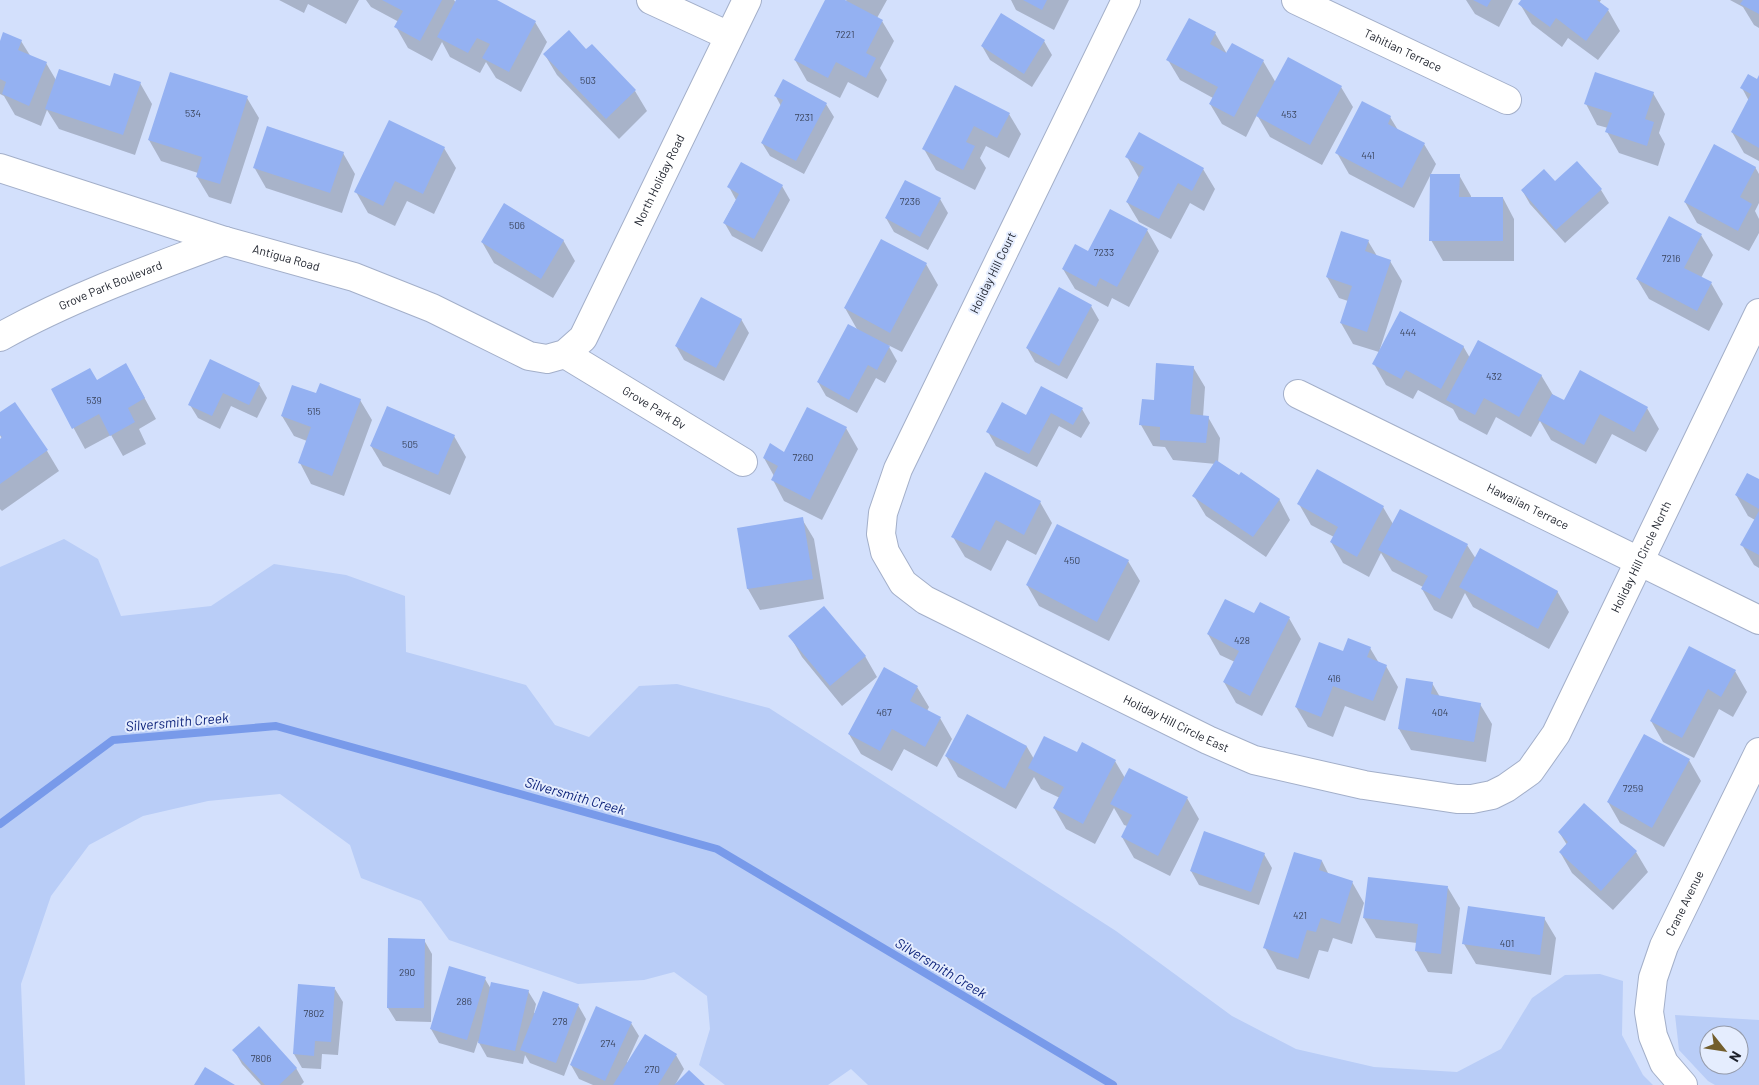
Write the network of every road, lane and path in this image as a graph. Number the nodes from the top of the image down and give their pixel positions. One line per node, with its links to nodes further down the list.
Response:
1 (652, 0): 5 (street)
2 (747, 0): 5 (street, North Holiday Road)
3 (1126, 0): 14 (street, Holiday Hill Court)
4 (1296, 0): 6 (street, Tahitian Terrace)
5 (730, 36): 11 (street, North Holiday Road)
6 (1507, 100)
7 (0, 168): 8 (street, Antigua Road)
8 (225, 241): 10 (street, Grove Park Boulevard); 11 (street, Antigua Road)
9 (1759, 313): 15 (street, Holiday Hill Circle North)
10 (0, 337)
11 (565, 354): 13 (street, Grove Park Bv)
12 (1298, 394): 15 (street, Hawaiian Terrace)
13 (743, 462)
14 (885, 552): 18 (street, Holiday Hill Circle East)
15 (1639, 561): 16 (street, Hawaiian Terrace); 18 (street, Holiday Hill Circle North)
16 (1759, 620)
17 (1759, 752): 19 (street, Crane Avenue)
18 (1506, 788)
19 (1683, 1085)

